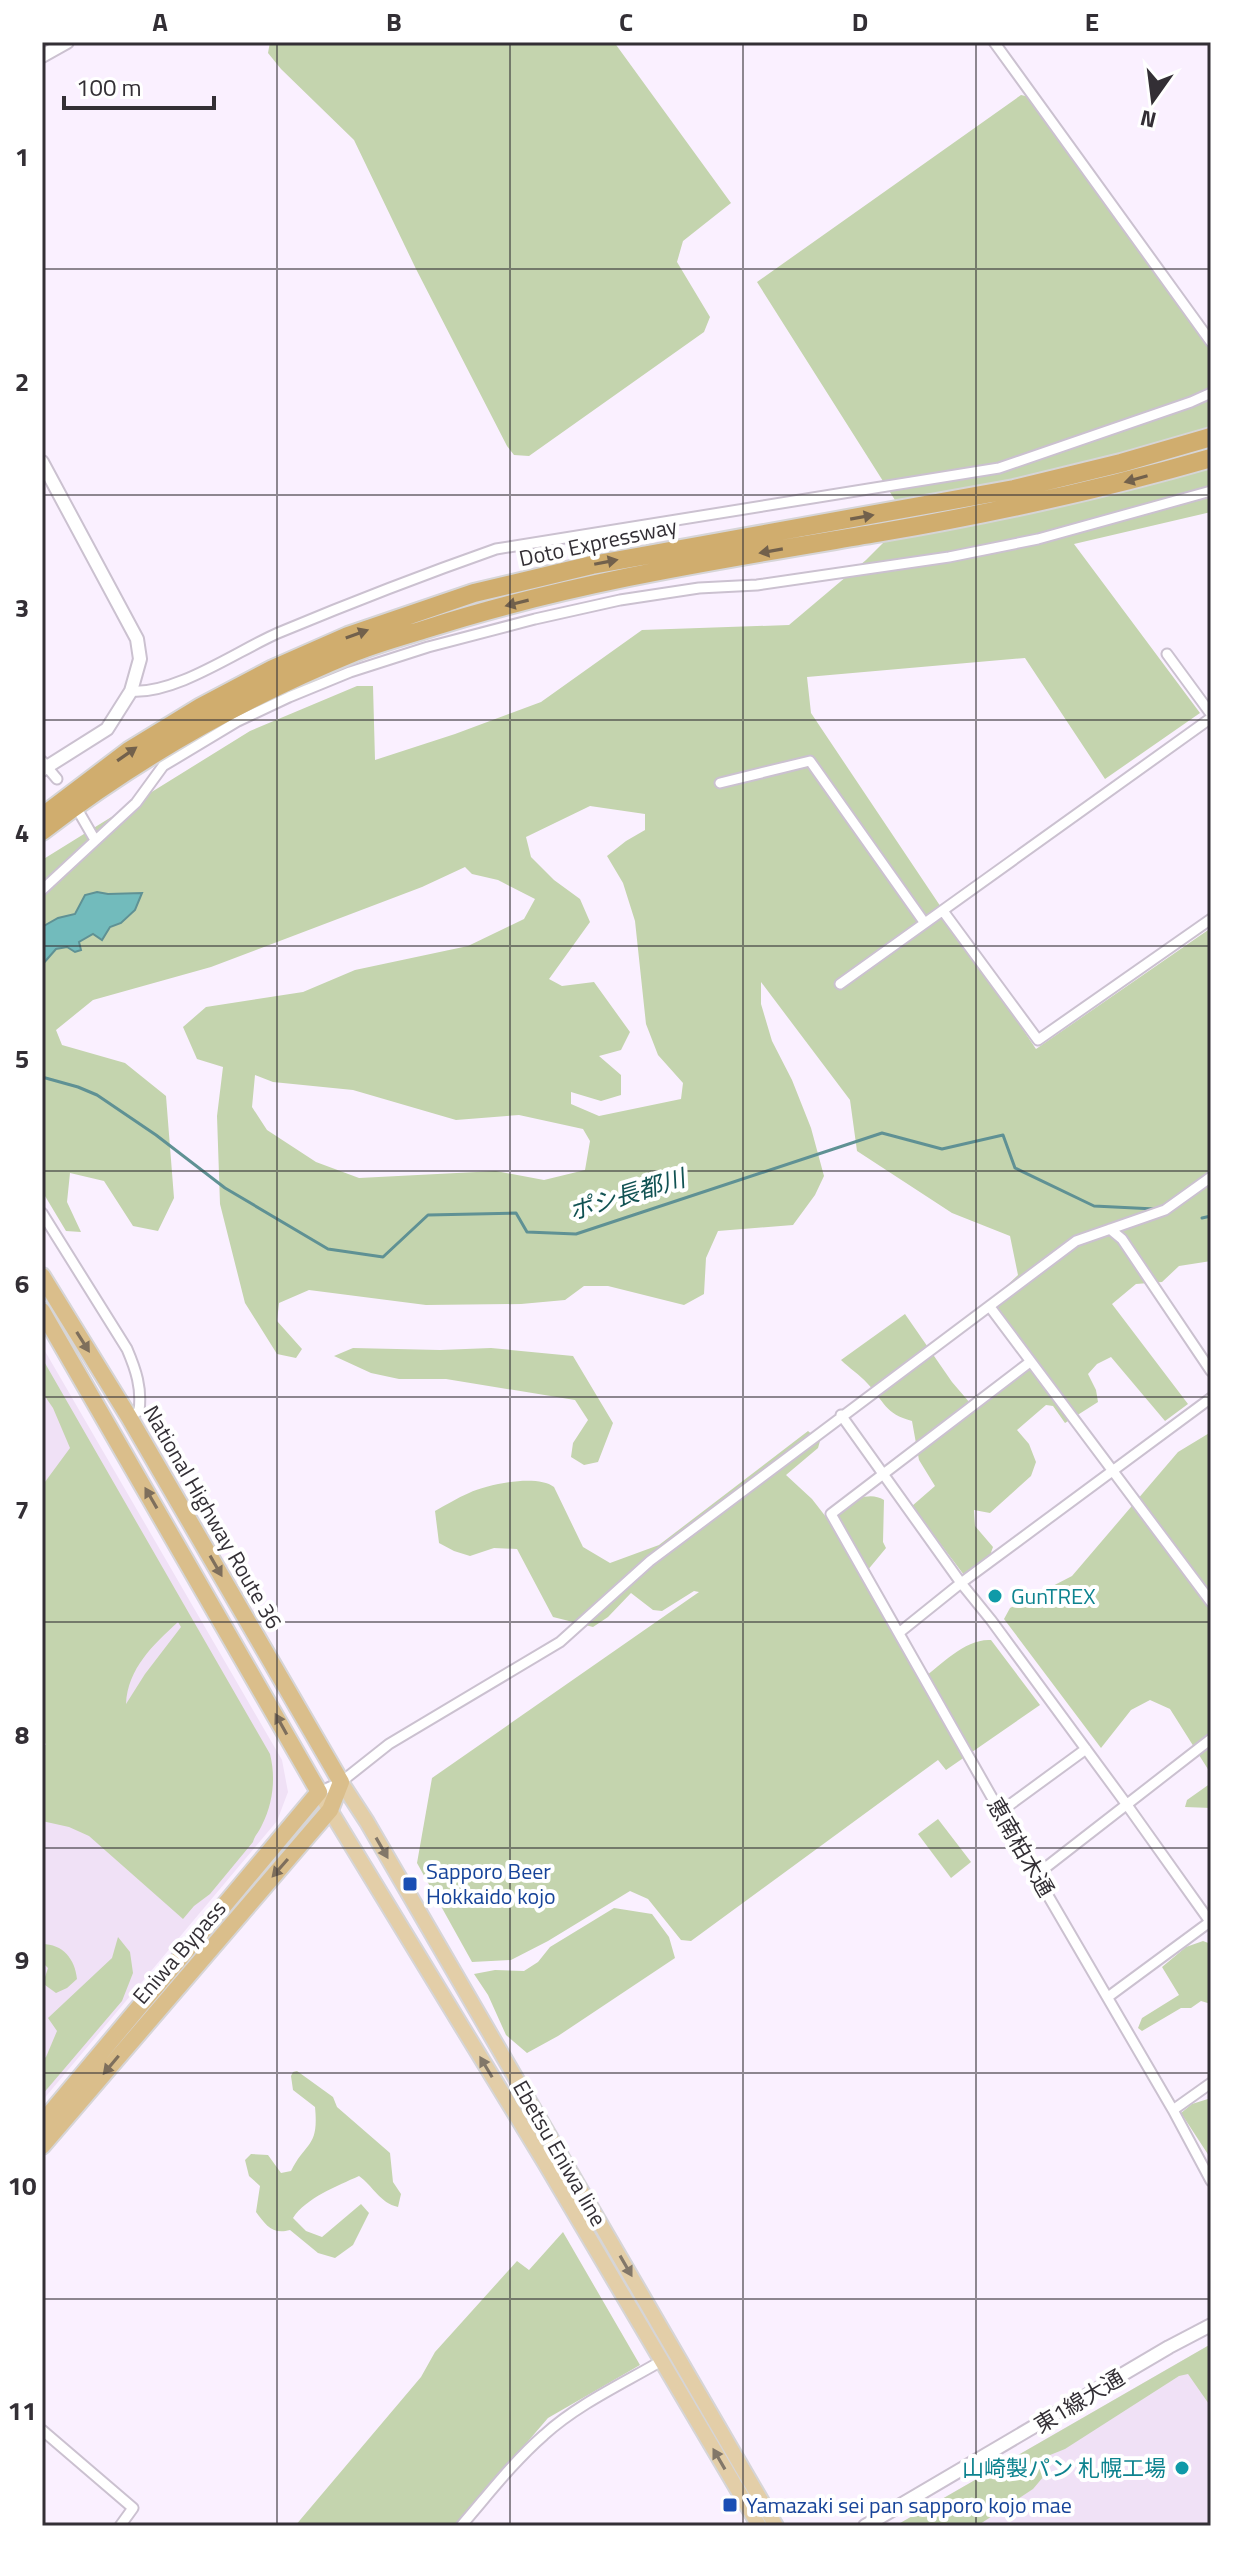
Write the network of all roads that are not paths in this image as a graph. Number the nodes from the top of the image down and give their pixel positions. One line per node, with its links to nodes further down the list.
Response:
1 (67, 42): 3 (street)
2 (994, 42): 4 (street)
3 (42, 56)
4 (1211, 342)
5 (1211, 393): 11 (street)
6 (1211, 437): 17 (highway, Doto Expressway, one-way to 6)
7 (1211, 458): 18 (highway, Doto Expressway, one-way to 18)
8 (42, 462): 11 (street)
9 (1211, 491): 19 (street)
10 (1167, 654): 12 (street)
11 (131, 691): 13 (street)
12 (1211, 716): 21 (street)
13 (44, 766): 14 (street)
14 (57, 779)
15 (720, 783): 23 (street)
16 (80, 814): 19 (street)
17 (42, 817)
18 (42, 831)
19 (95, 840): 20 (street)
20 (42, 890)
21 (943, 911): 22 (street); 23 (street)
22 (1211, 919)
23 (924, 922): 24 (street)
24 (840, 984)
25 (1211, 1177): 27 (street)
26 (42, 1213): 35 (street)
27 (1110, 1229): 29 (street); 32 (street)
28 (42, 1276): 35 (highway, National Highway Route 36, one-way to 35)
29 (990, 1307): 31 (street); 34 (street)
30 (42, 1311): 44 (highway, National Highway Route 36, one-way to 30)
31 (1030, 1362): 36 (street); 37 (street)
32 (1211, 1371)
33 (1211, 1398): 36 (street)
34 (841, 1415): 37 (street); 43 (street)
35 (129, 1417): 43 (highway, National Highway Route 36, one-way to 43)
36 (1111, 1472): 38 (street); 39 (street)
37 (883, 1474): 38 (street); 40 (street, 恵南柏木通)
38 (961, 1583): 40 (street); 42 (street)
39 (1211, 1602)
40 (900, 1632): 47 (street, 恵南柏木通)
41 (1211, 1739): 45 (street)
42 (1086, 1749): 45 (street); 47 (street)
43 (341, 1782): 44 (street); 46 (highway, Eniwa Bypass); 57 (main road, Ebetsu Eniwa line, one-way to 57)
44 (319, 1792): 46 (main road, Ebetsu Eniwa line); 53 (highway, Eniwa Bypass)
45 (1127, 1805): 48 (street); 49 (street)
46 (330, 1810): 54 (highway, Eniwa Bypass, one-way to 54); 58 (main road, Ebetsu Eniwa line, one-way to 46)
47 (1000, 1812): 48 (street, 恵南柏木通)
48 (1036, 1875): 50 (street, 恵南柏木通)
49 (1211, 1922): 50 (street)
50 (1108, 1997): 52 (street, 恵南柏木通)
51 (1211, 2083): 52 (street)
52 (1173, 2110): 55 (street, 恵南柏木通)
53 (42, 2123)
54 (42, 2146)
55 (1211, 2181)
56 (1211, 2325): 64 (street, 東1線大通)
57 (677, 2352): 58 (street); 63 (main road, Ebetsu Eniwa line)
58 (662, 2361): 61 (street); 62 (main road, Ebetsu Eniwa line, one-way to 58)
59 (42, 2430): 60 (street)
60 (120, 2526)
61 (461, 2526)
62 (759, 2526)
63 (776, 2526)
64 (865, 2526)

